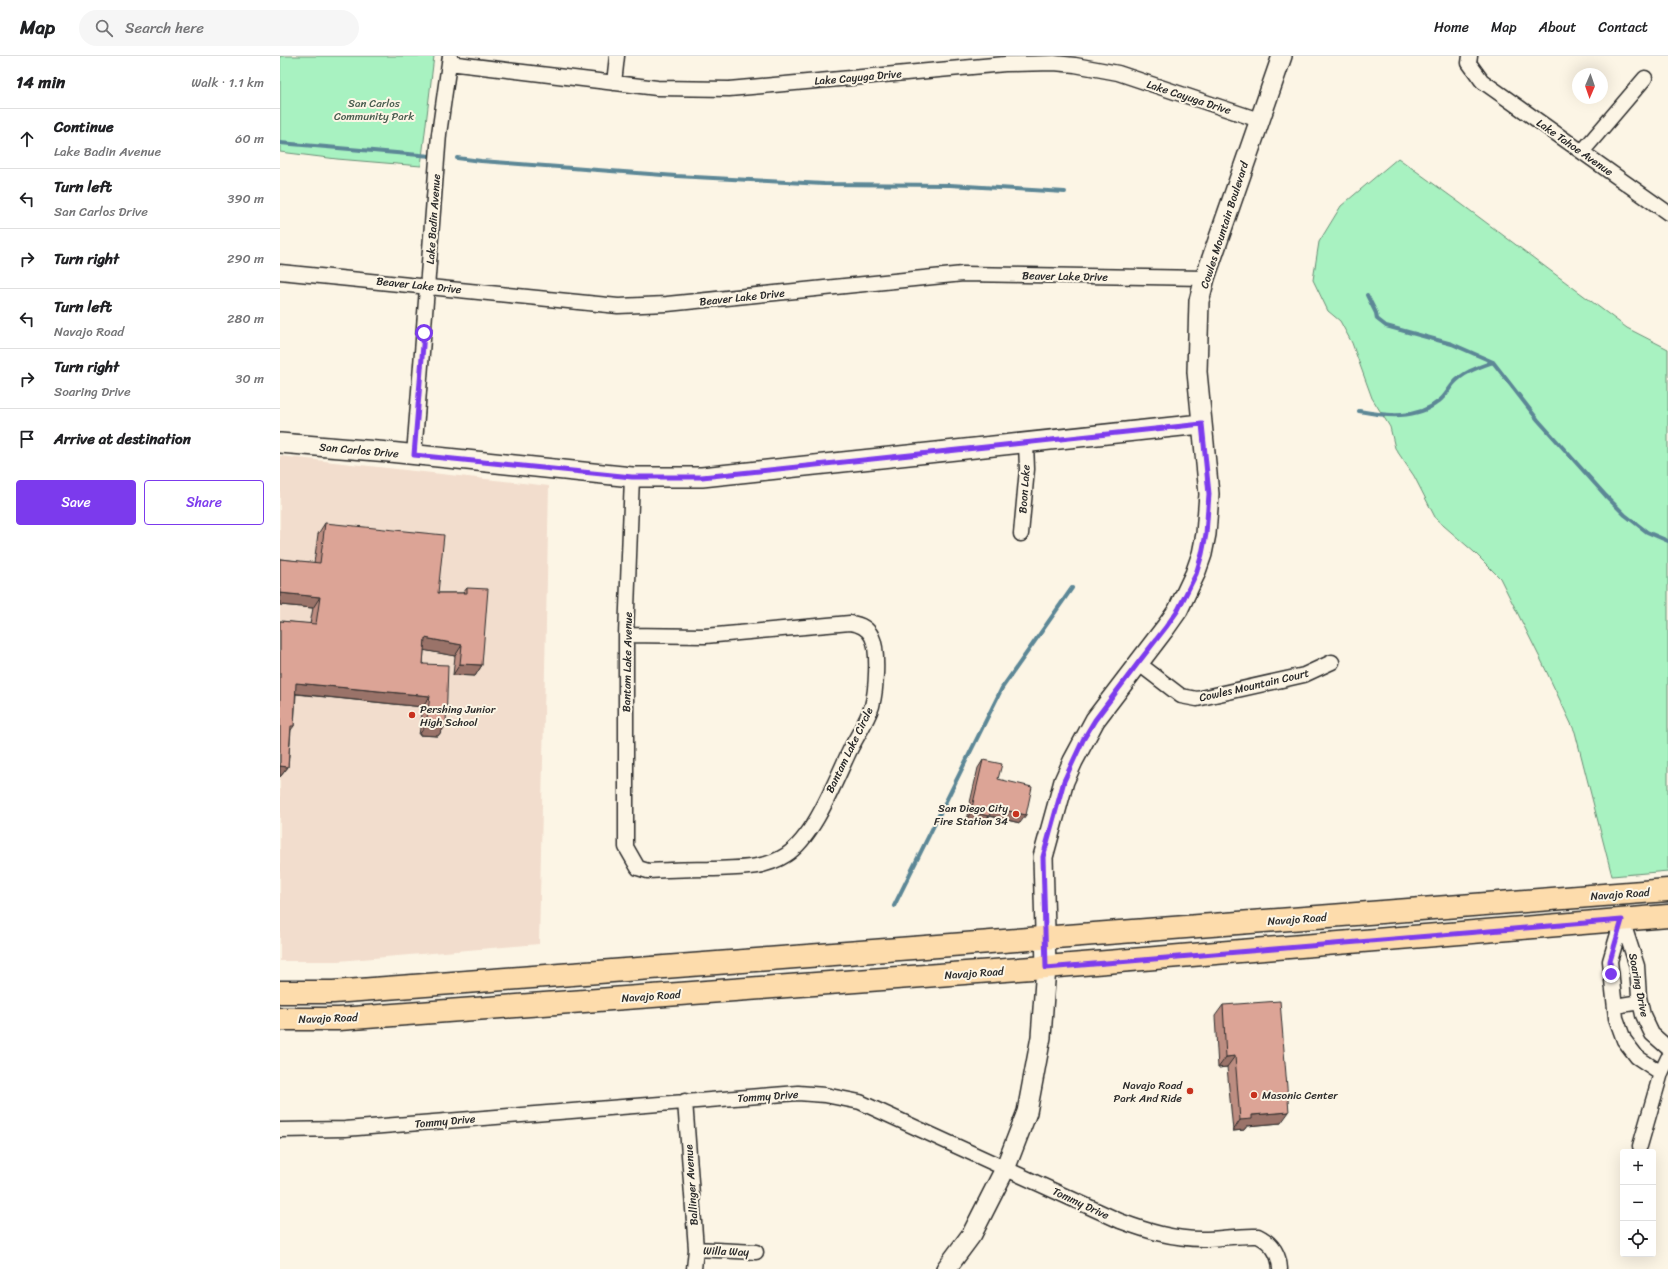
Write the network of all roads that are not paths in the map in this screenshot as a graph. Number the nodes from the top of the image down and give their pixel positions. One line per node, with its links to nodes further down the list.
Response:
1 (617, 56): 6 (street)
2 (1282, 56): 7 (street, Cowles Mountain Boulevard)
3 (1470, 56): 8 (street, Lake Tahoe Avenue)
4 (450, 60): 6 (street, Lake Cayuga Drive); 12 (street, Lake Badin Avenue)
5 (1645, 78): 8 (street)
6 (614, 83): 7 (street, Lake Cayuga Drive)
7 (1259, 120): 11 (street, Cowles Mountain Boulevard)
8 (1582, 152): 9 (street, Lake Tahoe Avenue)
9 (1668, 213)
10 (280, 272): 12 (street, Beaver Lake Drive)
11 (1205, 278): 12 (street, Beaver Lake Drive); 13 (street, Cowles Mountain Boulevard)
12 (428, 286): 16 (street, Lake Badin Avenue)
13 (1202, 424): 15 (street, San Carlos Drive); 21 (street, Cowles Mountain Boulevard)
14 (280, 442): 16 (street, San Carlos Drive)
15 (1026, 443): 17 (street, San Carlos Drive); 18 (street, Boon Lake)
16 (414, 455): 17 (street, San Carlos Drive)
17 (632, 477): 19 (street, Bantam Lake Avenue)
18 (1021, 534)
19 (626, 635): 22 (street, Bantam Lake Avenue); 22 (street, Bantam Lake Circle)
20 (1332, 662): 21 (street, Cowles Mountain Court)
21 (1138, 663): 27 (street, Cowles Mountain Boulevard)
22 (626, 847)
23 (1668, 890): 27 (main road, Navajo Road)
24 (1668, 904): 26 (main road)
25 (1668, 916): 26 (main road, Navajo Road)
26 (1622, 920): 28 (main road, Navajo Road); 30 (street, Soaring Drive); 31 (street, Soaring Drive)
27 (1044, 939): 28 (street, Cowles Mountain Boulevard); 29 (main road, Navajo Road)
28 (1046, 968): 32 (main road, Navajo Road); 39 (street, Cowles Mountain Boulevard)
29 (280, 992)
30 (1640, 1002): 31 (street); 33 (street, Soaring Drive)
31 (1615, 1006): 35 (street, Soaring Drive)
32 (280, 1019)
33 (1668, 1048)
34 (1668, 1058): 35 (street)
35 (1660, 1073): 38 (street)
36 (684, 1102): 37 (street, Tommy Drive); 39 (street, Tommy Drive); 40 (street, Ballinger Avenue)
37 (280, 1130)
38 (1640, 1146)
39 (1005, 1169): 43 (street, Cowles Mountain Boulevard); 44 (street, Tommy Drive)
40 (696, 1249): 41 (street, Willa Way); 42 (street, Ballinger Avenue)
41 (756, 1252)
42 (694, 1269)
43 (946, 1269)
44 (1280, 1269)

